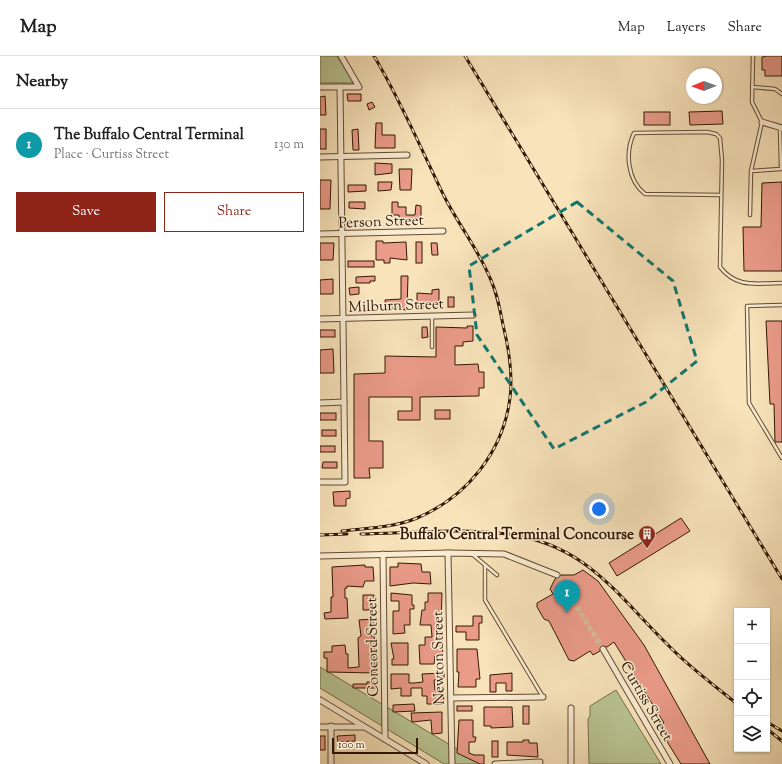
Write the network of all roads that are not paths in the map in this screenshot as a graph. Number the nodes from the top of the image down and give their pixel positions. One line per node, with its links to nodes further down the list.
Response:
1 (341, 56): 4 (street)
2 (753, 56): 5 (lane)
3 (320, 87): 4 (street)
4 (340, 87): 11 (street)
5 (752, 87): 6 (lane); 7 (lane)
6 (782, 94)
7 (762, 122): 8 (street); 14 (lane)
8 (781, 128): 10 (lane)
9 (407, 154): 11 (street)
10 (781, 155): 13 (lane)
11 (342, 157): 12 (street); 19 (street)
12 (320, 158)
13 (781, 169): 14 (lane)
14 (751, 171): 16 (lane)
15 (721, 195): 15 (lane); 20 (lane)
16 (750, 215)
17 (443, 231): 19 (street, Person Street)
18 (320, 234): 19 (street, Person Street)
19 (342, 234): 24 (street)
20 (782, 283)
21 (782, 305): 29 (lane)
22 (473, 315): 23 (street, Milburn Street)
23 (432, 316): 24 (street, Milburn Street); 26 (lane)
24 (343, 318): 25 (street, Milburn Street); 27 (street)
25 (320, 319)
26 (432, 347)
27 (344, 402): 28 (street); 30 (street)
28 (320, 403)
29 (782, 458)
30 (320, 482)
31 (448, 552): 32 (street); 33 (street); 40 (street, Newton Street)
32 (470, 553): 35 (lane); 37 (street)
33 (383, 554): 34 (street); 46 (street, Concord Street)
34 (320, 556)
35 (485, 565): 36 (lane); 39 (lane)
36 (497, 575)
37 (557, 575)
38 (603, 649): 53 (street, Curtiss Street)
39 (543, 697): 40 (street)
40 (451, 698): 50 (street, Newton Street)
41 (320, 700): 45 (street)
42 (571, 708): 52 (street)
43 (320, 726): 44 (street)
44 (331, 726): 45 (street); 48 (street)
45 (364, 726): 46 (street)
46 (385, 739): 49 (street)
47 (540, 762): 51 (street)
48 (331, 764)
49 (426, 764)
50 (452, 764)
51 (495, 764)
52 (571, 764)
53 (670, 764)

